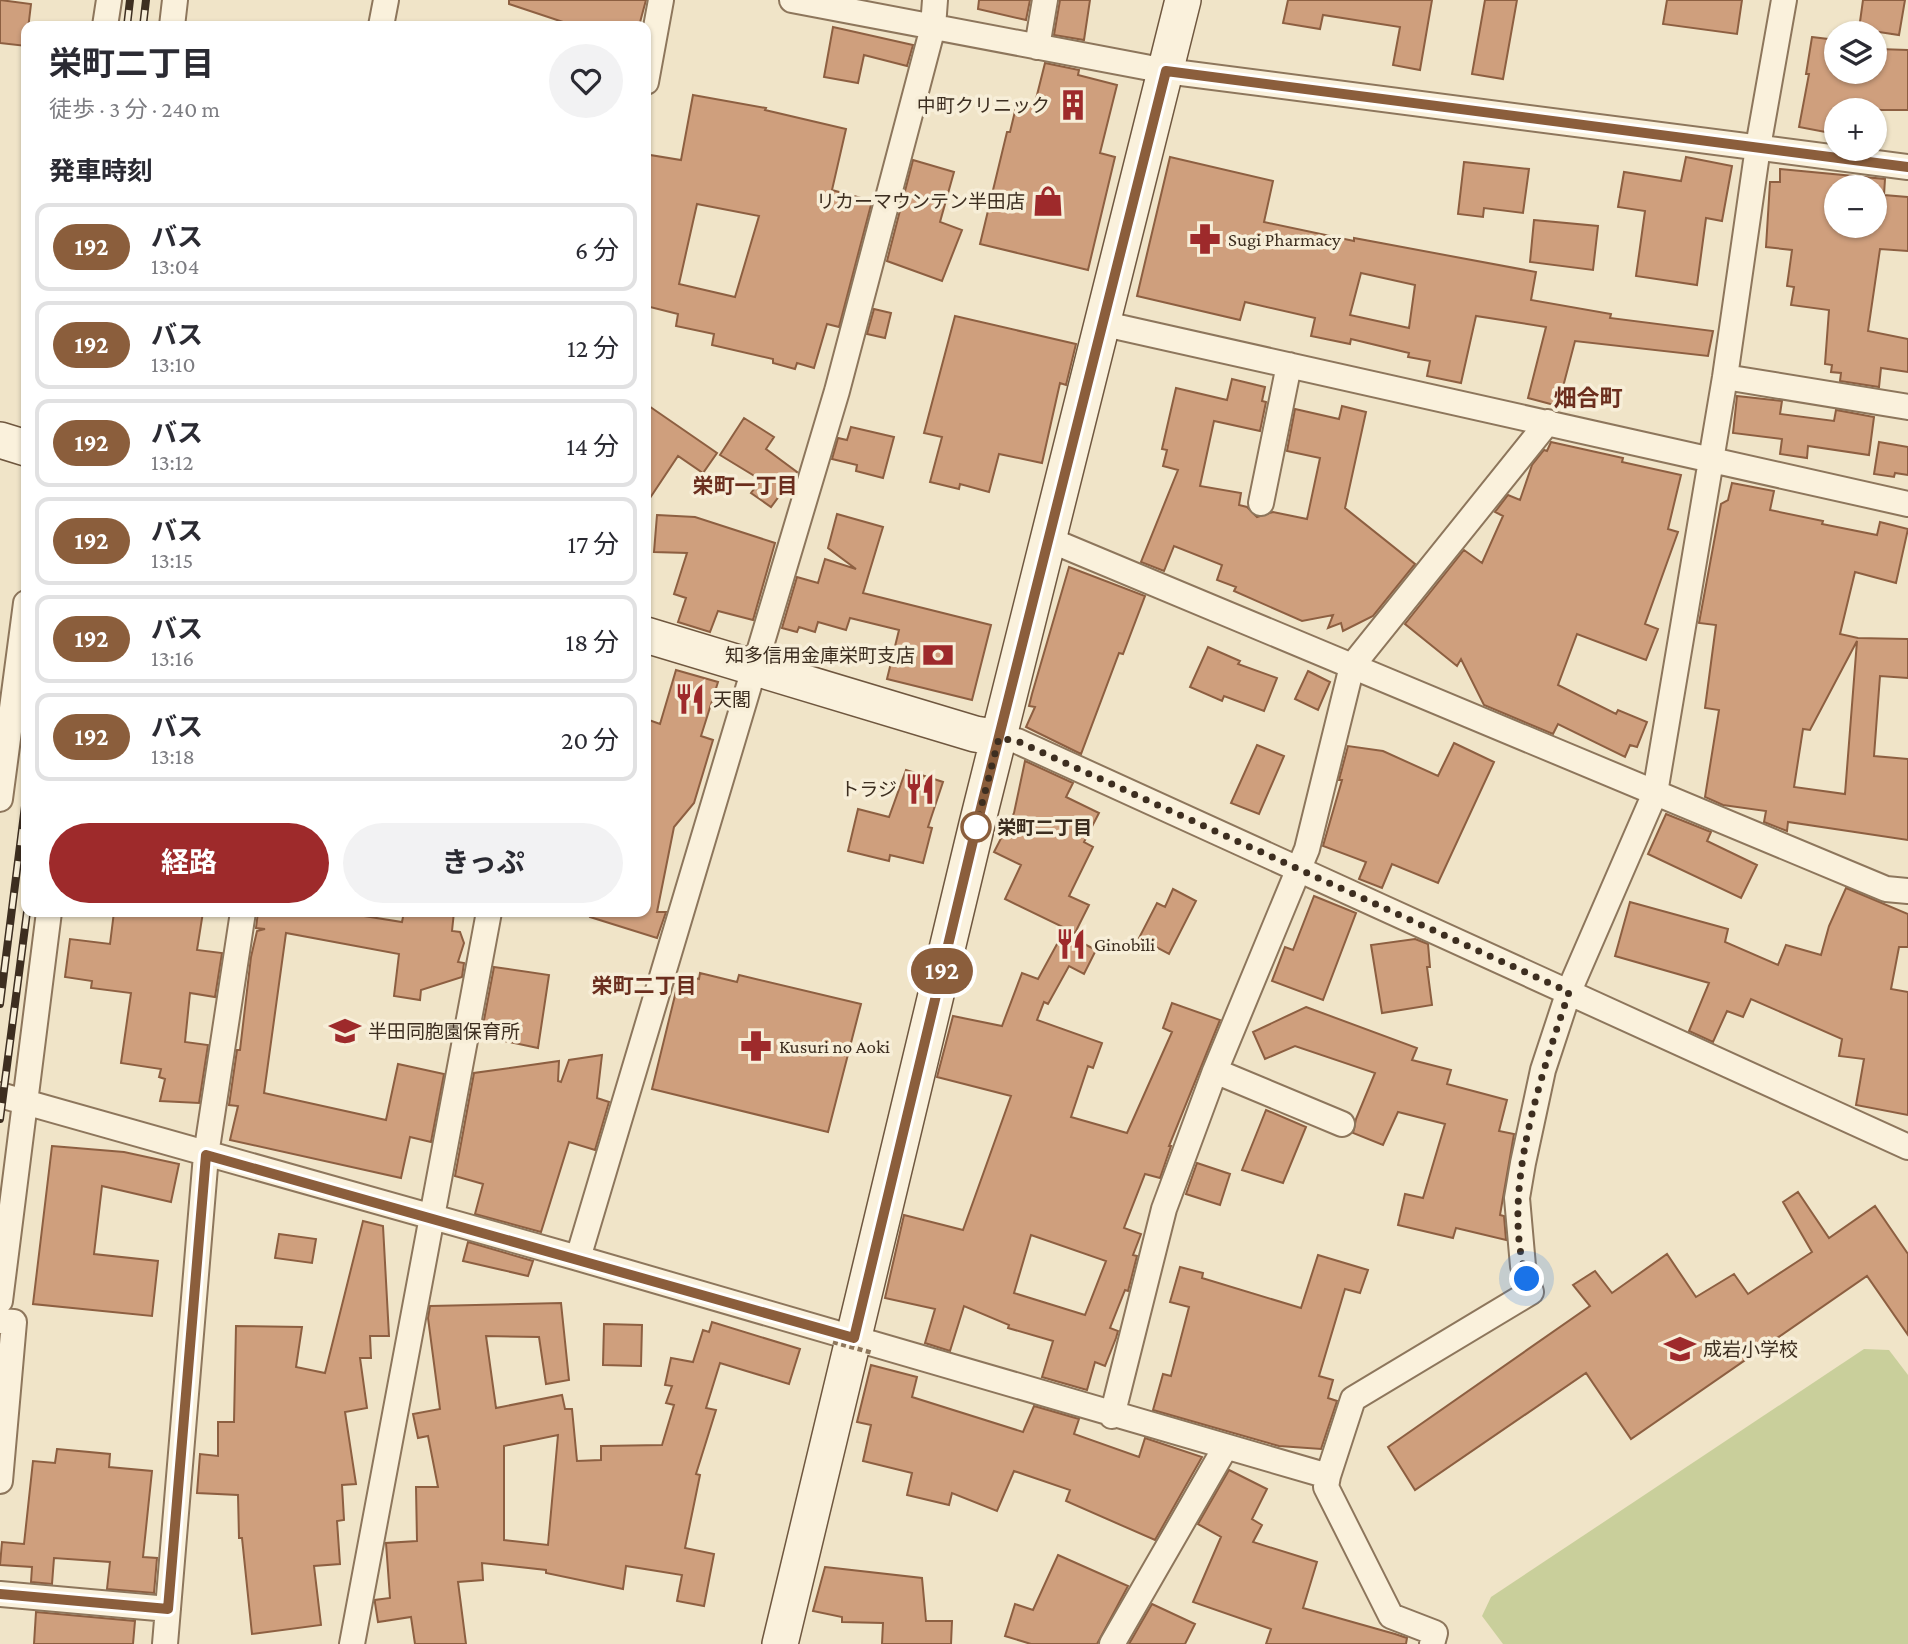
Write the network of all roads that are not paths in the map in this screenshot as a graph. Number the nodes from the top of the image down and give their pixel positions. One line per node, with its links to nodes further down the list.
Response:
1 (109, 0): 10 (street)
2 (175, 0): 11 (street)
3 (386, 0): 12 (street)
4 (661, 0): 15 (street)
5 (792, 0): 13 (street)
6 (935, 0): 13 (street)
7 (1045, 0): 14 (street)
8 (1183, 0): 16 (street)
9 (1784, 0): 17 (street)
10 (106, 21)
11 (173, 21)
12 (382, 21)
13 (933, 27): 14 (street); 33 (street)
14 (1037, 47): 16 (street)
15 (651, 55)
16 (1166, 71): 17 (street); 19 (street)
17 (1758, 147): 18 (street); 21 (street)
18 (1908, 167)
19 (1105, 324): 20 (street); 29 (street)
20 (1289, 365): 23 (street); 27 (street)
21 (1726, 377): 22 (street); 26 (street)
22 (1908, 407)
23 (1548, 422): 26 (street); 32 (street)
24 (0, 440): 25 (street)
25 (21, 446)
26 (1712, 460): 28 (street); 36 (street)
27 (1261, 503)
28 (1908, 504)
29 (1050, 540): 32 (street); 35 (street)
30 (21, 631): 34 (street)
31 (651, 636): 33 (street)
32 (1352, 666): 36 (street); 38 (street)
33 (755, 667): 35 (street); 50 (street)
34 (6, 712): 37 (street)
35 (999, 738): 38 (street); 53 (street)
36 (1655, 793): 39 (street); 43 (street)
37 (0, 799)
38 (1299, 867): 43 (street); 44 (street)
39 (1908, 891)
40 (48, 917): 45 (street)
41 (242, 917): 48 (street)
42 (488, 917): 49 (street)
43 (1569, 992): 47 (street); 56 (street)
44 (1215, 1071): 46 (street); 54 (street)
45 (12, 1098): 48 (street); 51 (street)
46 (1342, 1124)
47 (1908, 1147)
48 (206, 1155): 49 (street); 59 (street)
49 (432, 1218): 50 (street); 61 (street)
50 (578, 1258): 53 (street)
51 (0, 1301)
52 (0, 1321): 57 (street)
53 (853, 1344): 54 (street); 62 (street)
54 (1112, 1416): 55 (street)
55 (1225, 1448): 56 (street); 63 (street)
56 (1328, 1476): 64 (street)
57 (0, 1481)
58 (0, 1594): 59 (street)
59 (168, 1609): 60 (street)
60 (165, 1644)
61 (352, 1644)
62 (780, 1644)
63 (1112, 1644)
64 (1432, 1644)

